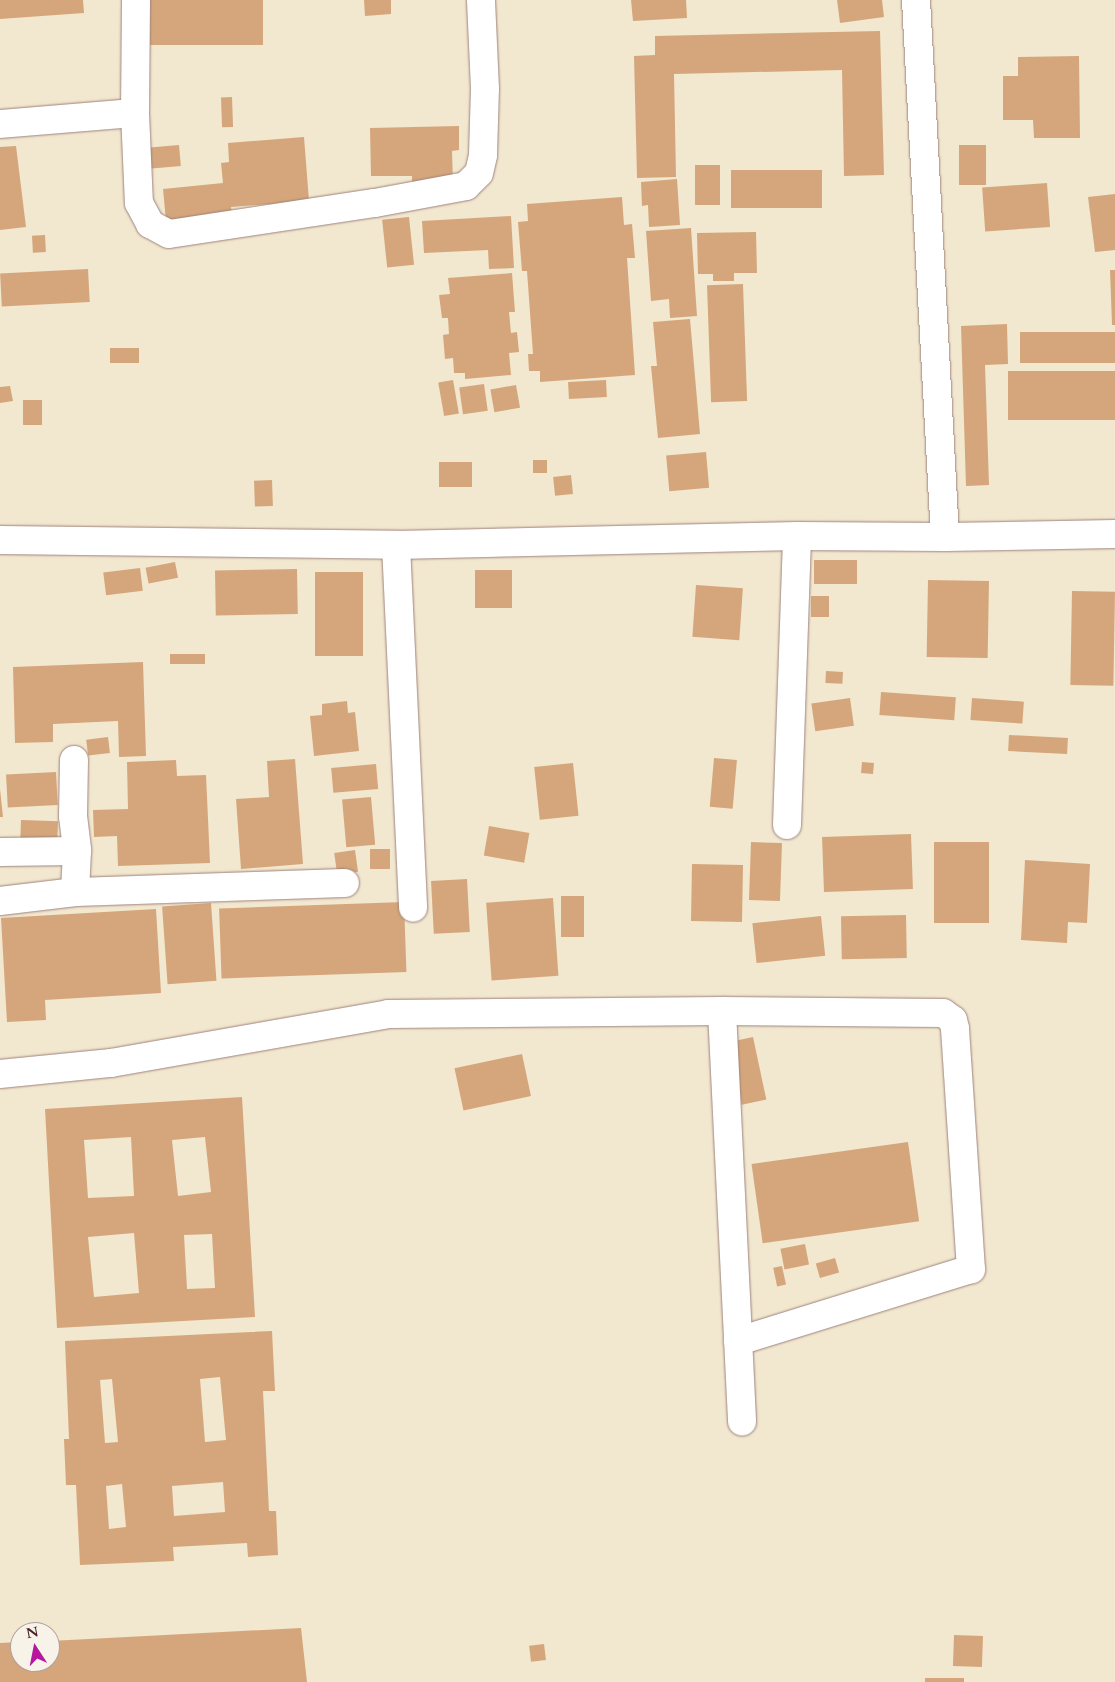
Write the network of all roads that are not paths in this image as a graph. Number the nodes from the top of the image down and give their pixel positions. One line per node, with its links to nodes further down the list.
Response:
1 (136, 0): 4 (street)
2 (481, 0): 4 (street)
3 (916, 0): 8 (street)
4 (135, 113): 5 (street)
5 (0, 124)
6 (1115, 534): 8 (street)
7 (797, 536): 8 (street); 10 (street); 12 (street)
8 (945, 538)
9 (0, 540): 10 (street)
10 (396, 545): 18 (street)
11 (74, 760): 13 (street)
12 (787, 825)
13 (77, 851): 14 (street); 16 (street)
14 (0, 852)
15 (345, 882): 16 (street)
16 (75, 892): 17 (street)
17 (0, 901)
18 (413, 908)
19 (722, 1011): 20 (street); 21 (street); 21 (street)
20 (0, 1074)
21 (738, 1341): 22 (street)
22 (742, 1422)

